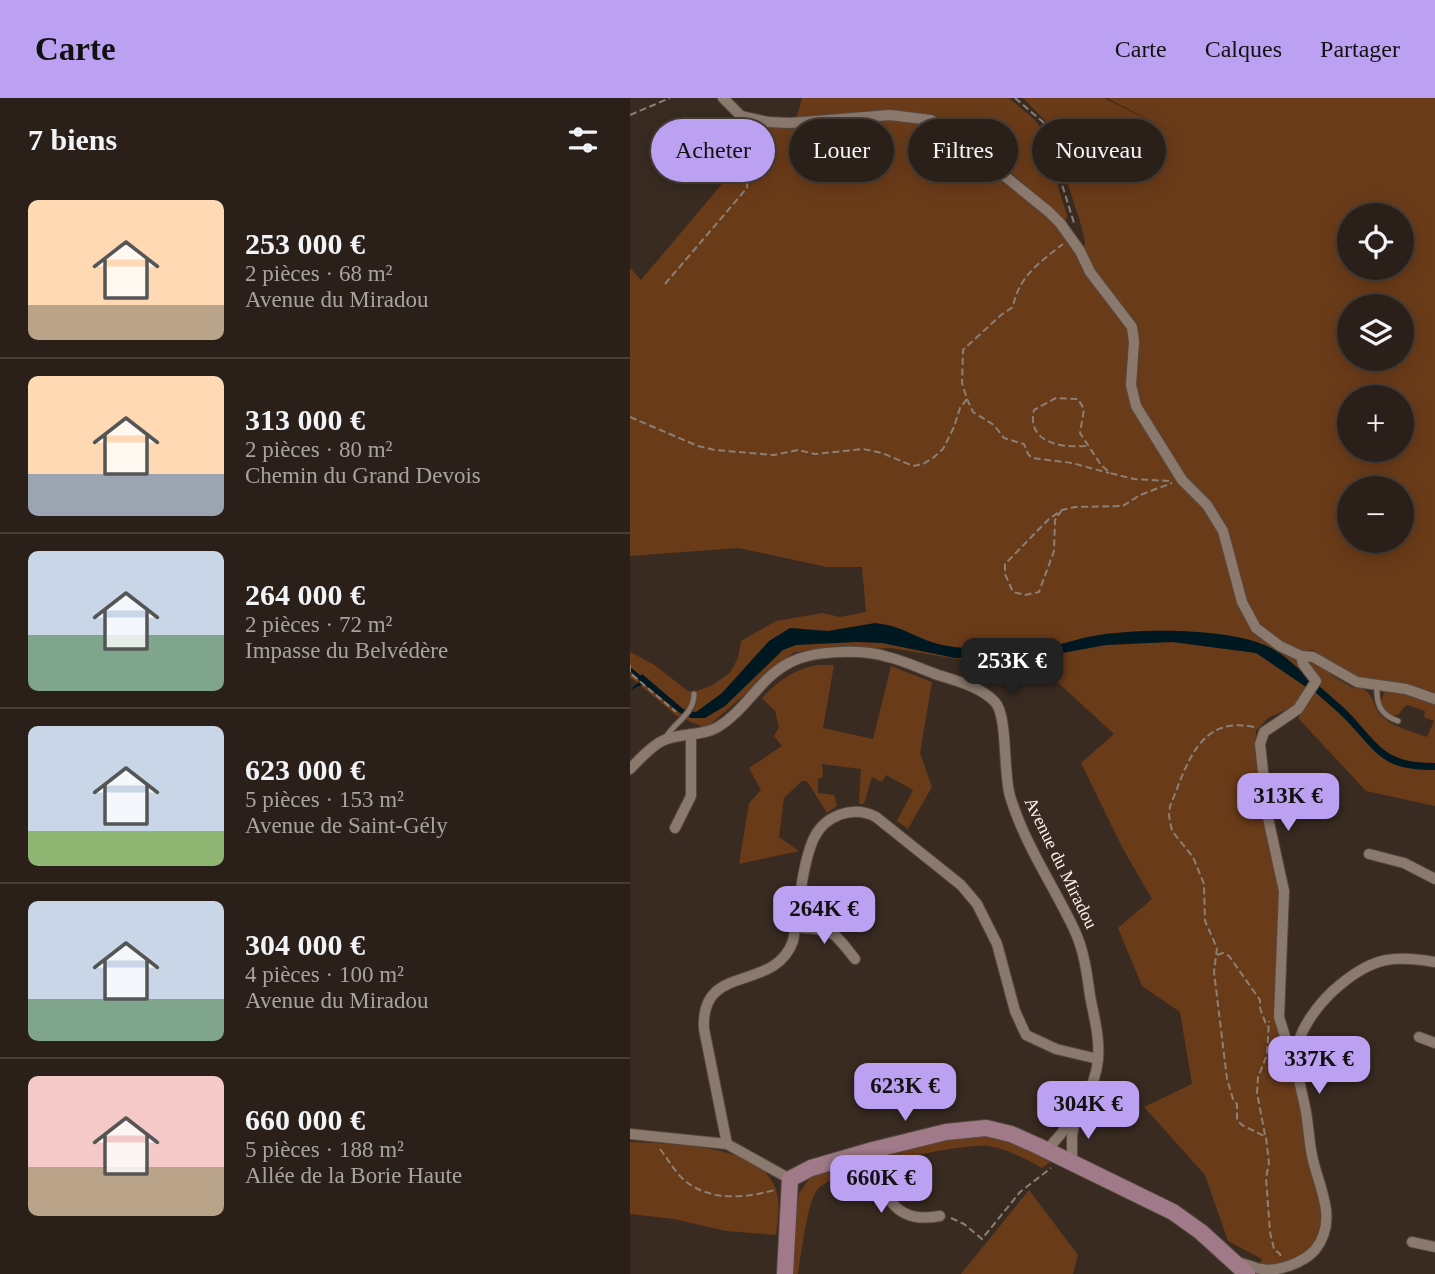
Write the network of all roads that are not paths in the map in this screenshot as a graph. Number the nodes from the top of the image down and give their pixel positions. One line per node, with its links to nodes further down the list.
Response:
1 (723, 98): 2 (street)
2 (1301, 656): 3 (street); 18 (street)
3 (1377, 687): 5 (street); 6 (lane)
4 (694, 694): 8 (lane)
5 (1435, 699)
6 (1398, 721)
7 (691, 734): 8 (street, Avenue du Miradou); 10 (street); 19 (street, Avenue du Miradou)
8 (667, 736): 9 (street, Avenue du Miradou)
9 (630, 769)
10 (675, 828)
11 (1368, 854): 12 (street)
12 (1435, 879)
13 (796, 927): 14 (street); 19 (street); 22 (street)
14 (855, 959)
15 (1435, 962): 18 (street)
16 (1419, 1037): 17 (street)
17 (1435, 1043)
18 (1296, 1053): 30 (street)
19 (1098, 1059): 20 (street, Avenue du Miradou)
20 (1077, 1114): 24 (street, Avenue du Miradou); 25 (street, Avenue du Miradou)
21 (630, 1134): 22 (street)
22 (727, 1144): 26 (street)
23 (873, 1150): 24 (street); 26 (street); 27 (street)
24 (1047, 1150): 25 (street)
25 (1067, 1160): 31 (street)
26 (790, 1184): 32 (street)
27 (940, 1216)
28 (1412, 1242): 29 (street)
29 (1435, 1247)
30 (1286, 1268): 31 (street); 33 (street)
31 (1241, 1269)
32 (785, 1274)
33 (1271, 1274)

